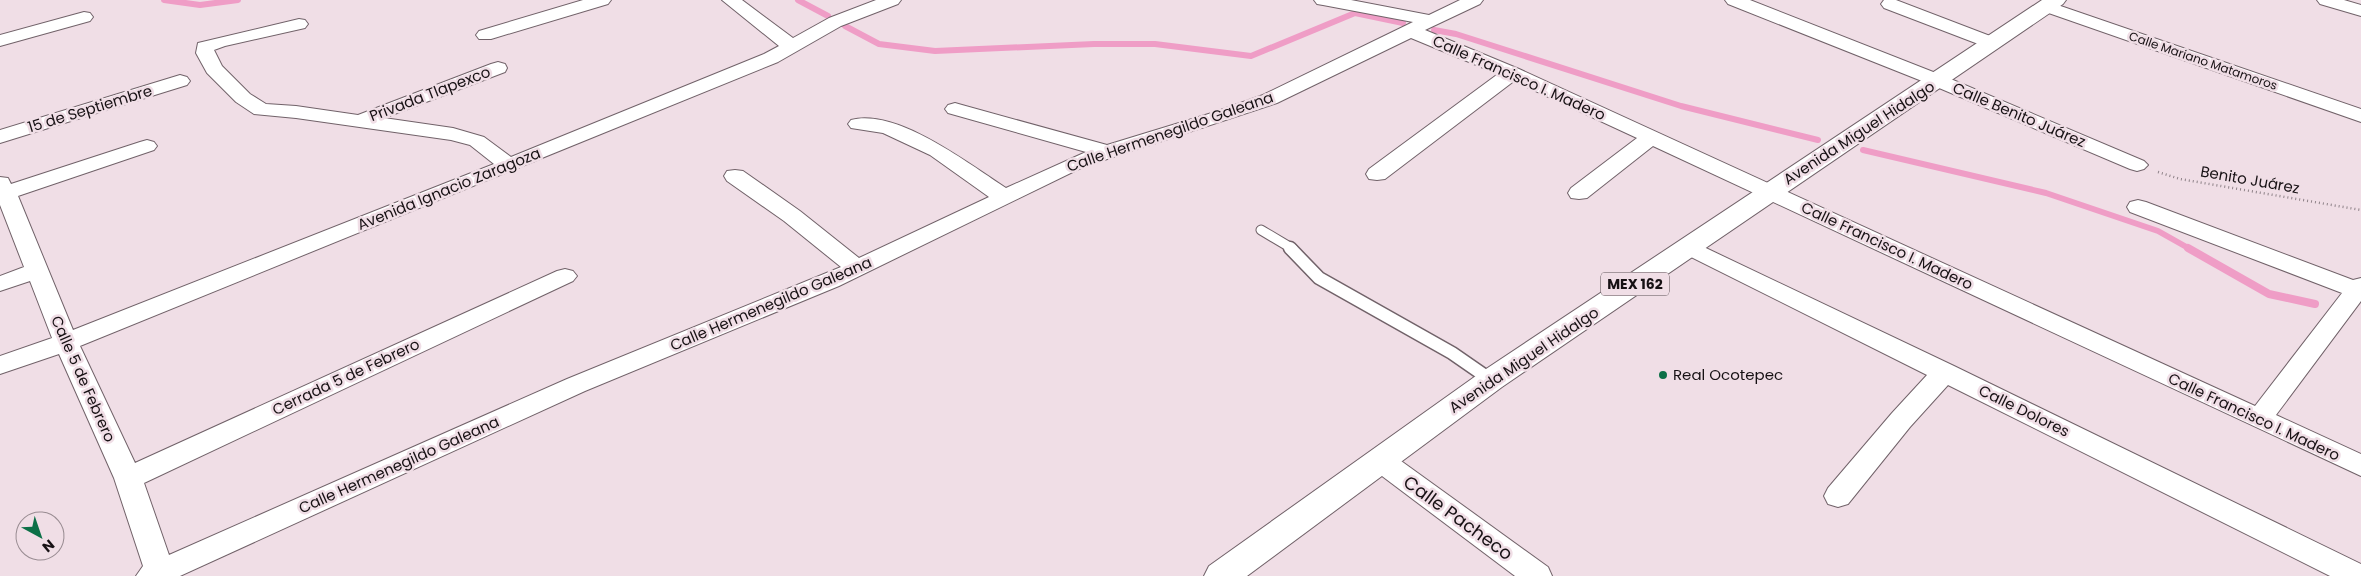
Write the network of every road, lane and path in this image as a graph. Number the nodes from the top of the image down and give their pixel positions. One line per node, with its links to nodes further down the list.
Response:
1 (542, 0): 12 (street)
2 (602, 0): 12 (street)
3 (731, 0): 19 (street)
4 (892, 0): 19 (street, Avenida Ignacio Zaragoza)
5 (1324, 0): 15 (street, Calle Francisco I. Madero)
6 (1474, 0): 15 (street, Calle Hermenegildo Galeana)
7 (1734, 0): 23 (street, Calle Benito Juárez)
8 (2326, 0): 11 (street)
9 (2051, 3): 18 (main road, Avenida Miguel Hidalgo / MEX 162); 25 (street, Calle Mariano Matamoros)
10 (1890, 4): 18 (street)
11 (2361, 11)
12 (562, 12): 16 (street)
13 (84, 17): 17 (street)
14 (298, 24): 26 (street, Privada Tlapexco)
15 (1421, 25): 21 (street, Calle Francisco I. Madero); 31 (street, Calle Hermenegildo Galeana)
16 (485, 35)
17 (0, 41)
18 (1992, 43): 23 (main road, Avenida Miguel Hidalgo / MEX 162)
19 (791, 46): 32 (street, Avenida Ignacio Zaragoza)
20 (498, 68): 26 (street, Privada Tlapexco)
21 (1512, 73): 29 (street, Calle Francisco I. Madero); 34 (street)
22 (180, 81): 28 (street, 15 de Septiembre)
23 (1939, 81): 33 (street, Calle Benito Juárez); 36 (main road, Avenida Miguel Hidalgo / MEX 162)
24 (955, 109): 31 (street)
25 (2361, 116)
26 (361, 120): 32 (street, Privada Tlapexco)
27 (858, 124): 39 (street)
28 (0, 137)
29 (1650, 138): 36 (street, Calle Francisco I. Madero); 37 (street)
30 (147, 146): 38 (street)
31 (1106, 151): 39 (street, Calle Hermenegildo Galeana)
32 (509, 165): 49 (street, Avenida Ignacio Zaragoza)
33 (2137, 165): 41 (path, Benito Juárez)
34 (1377, 174)
35 (735, 176): 44 (street)
36 (1769, 192): 43 (main road, Avenida Miguel Hidalgo / MEX 162); 53 (street, Calle Francisco I. Madero)
37 (1579, 193)
38 (3, 195): 45 (street, Calle 5 de Febrero)
39 (1004, 197): 44 (street, Calle Hermenegildo Galeana)
40 (2138, 207): 48 (street)
41 (2361, 210)
42 (1261, 230): 52 (lane)
43 (1689, 247): 51 (street, Calle Dolores); 52 (main road, Avenida Miguel Hidalgo / MEX 162)
44 (857, 268): 58 (street, Calle Hermenegildo Galeana)
45 (36, 271): 47 (street); 49 (street, Calle 5 de Febrero)
46 (565, 276): 56 (street, Cerrada 5 de Febrero)
47 (0, 284)
48 (2359, 288): 53 (street)
49 (66, 342): 50 (street, Avenida Ignacio Zaragoza); 56 (street, Calle 5 de Febrero)
50 (0, 365)
51 (1945, 372): 57 (street); 61 (street, Calle Dolores)
52 (1491, 380): 54 (main road, Avenida Miguel Hidalgo / MEX 162)
53 (2259, 419): 55 (street, Calle Francisco I. Madero)
54 (1380, 460): 59 (main road, Avenida Miguel Hidalgo / MEX 162); 60 (street, Calle Pacheco)
55 (2361, 466)
56 (128, 478): 58 (street, Calle 5 de Febrero)
57 (1838, 496)
58 (157, 575)
59 (1221, 576)
60 (1537, 576)
61 (2358, 576)

